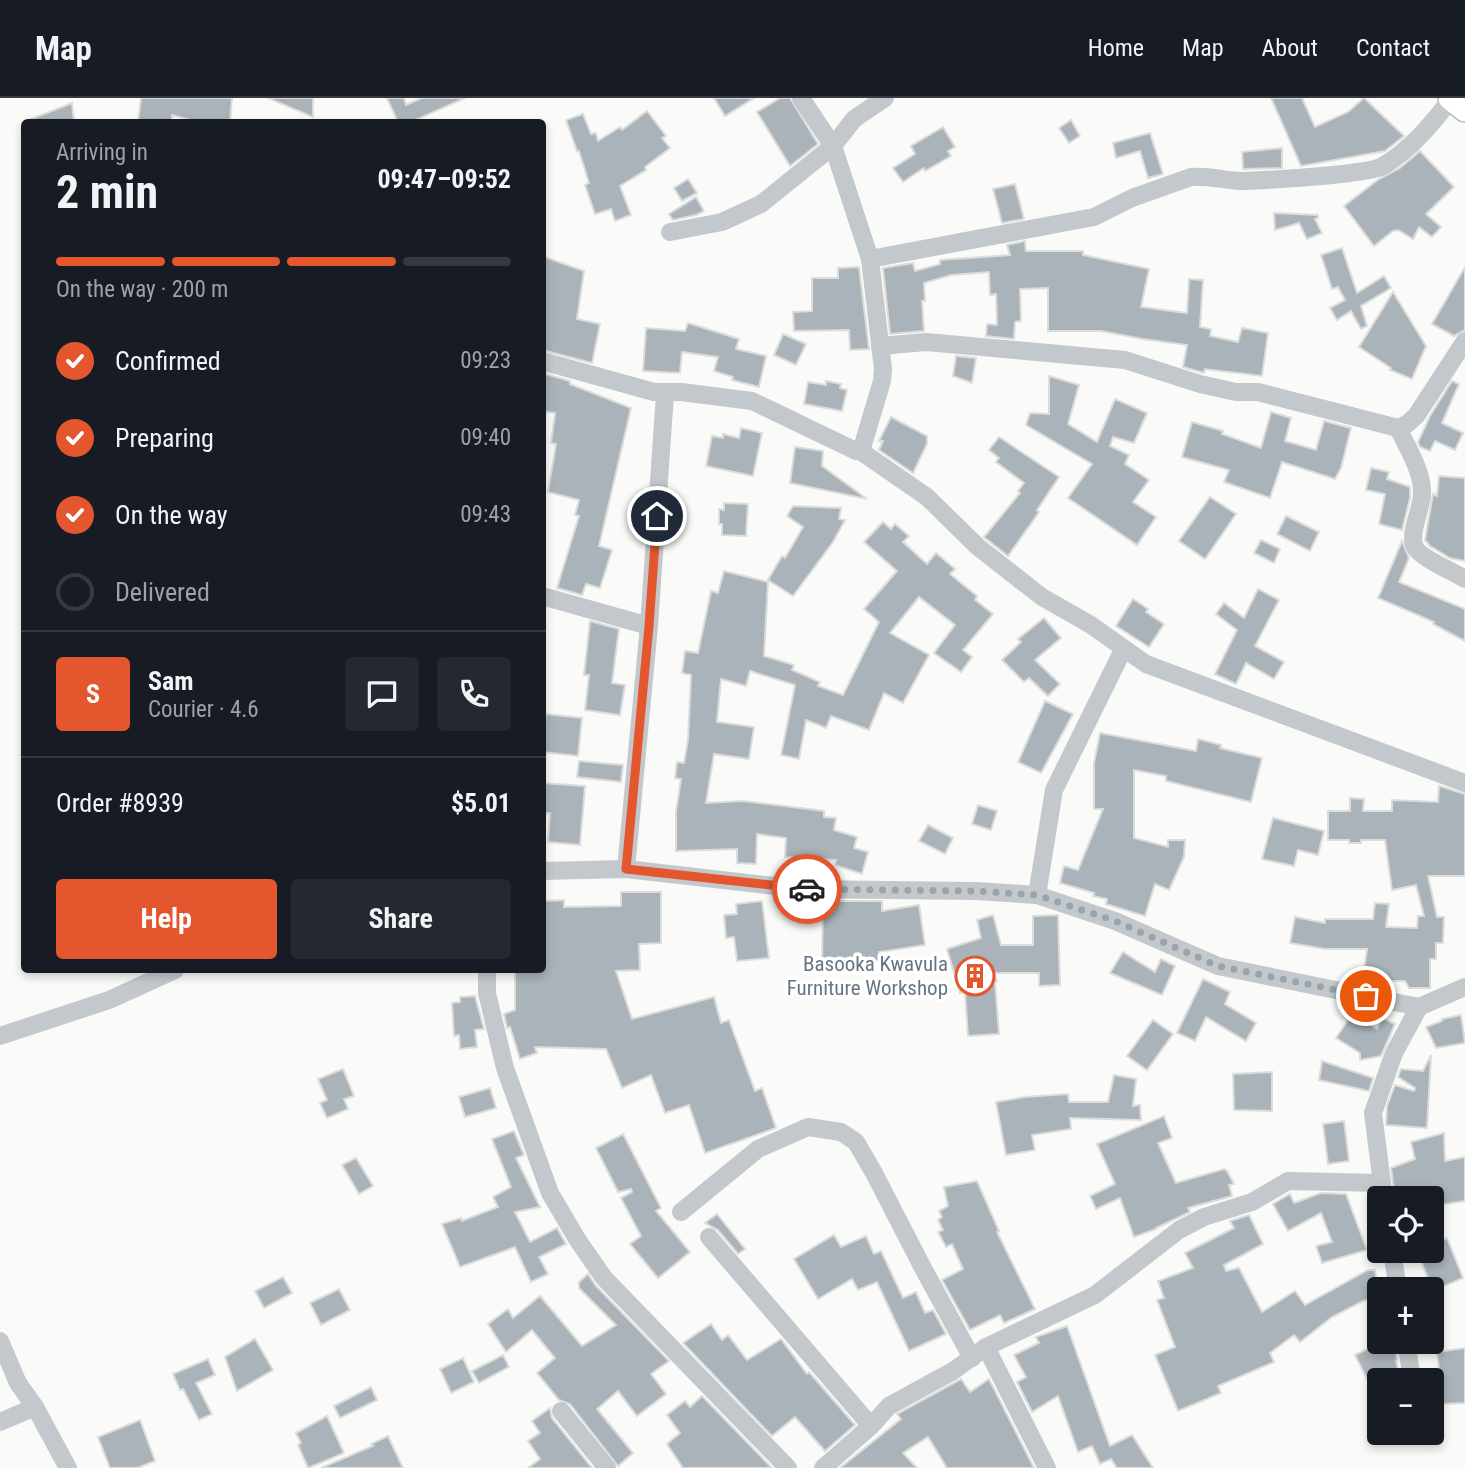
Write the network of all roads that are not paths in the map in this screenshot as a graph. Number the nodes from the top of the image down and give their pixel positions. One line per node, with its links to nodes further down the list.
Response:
1 (801, 98): 5 (street)
2 (885, 98): 5 (street)
3 (1451, 98): 4 (main road); 7 (street)
4 (1465, 110)
5 (833, 146): 6 (street); 7 (street)
6 (670, 232)
7 (870, 259): 9 (street)
8 (1465, 341): 12 (street)
9 (880, 346): 12 (street); 13 (street)
10 (546, 363): 11 (street)
11 (665, 394): 13 (street); 16 (street)
12 (1398, 428): 14 (street)
13 (859, 450): 17 (street)
14 (1465, 579)
15 (546, 597): 16 (street)
16 (649, 626): 19 (street)
17 (1123, 650): 18 (street); 21 (street)
18 (1465, 783)
19 (626, 869): 20 (street); 21 (street)
20 (546, 871)
21 (1037, 895): 25 (street)
22 (168, 973): 26 (street)
23 (487, 973): 39 (street)
24 (1465, 987): 25 (street)
25 (1419, 1007): 27 (street)
26 (0, 1036)
27 (1381, 1186)
28 (1367, 1189): 32 (street)
29 (681, 1212): 32 (street)
30 (709, 1237): 36 (street)
31 (0, 1341): 33 (street)
32 (979, 1352): 36 (street); 41 (street)
33 (35, 1408): 35 (street); 37 (street)
34 (561, 1411): 38 (street)
35 (0, 1422)
36 (871, 1426): 40 (street)
37 (68, 1468)
38 (607, 1468)
39 (788, 1468)
40 (823, 1468)
41 (1047, 1468)

